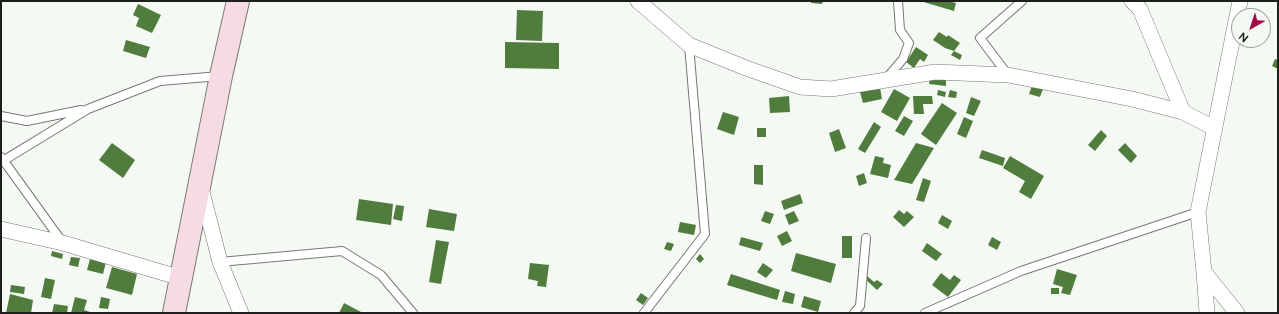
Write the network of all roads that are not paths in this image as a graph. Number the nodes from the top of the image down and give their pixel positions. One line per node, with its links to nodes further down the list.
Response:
1 (238, 1): 8 (main road)
2 (638, 1): 7 (street)
3 (898, 1): 10 (lane)
4 (1022, 1): 9 (lane)
5 (1132, 1): 12 (street)
6 (1240, 1): 14 (street)
7 (689, 45): 10 (street); 27 (lane)
8 (221, 76): 11 (lane); 16 (main road)
9 (1008, 76): 10 (street); 12 (street)
10 (884, 80)
11 (88, 109): 13 (lane); 15 (lane)
12 (1183, 112): 14 (street)
13 (1, 116)
14 (1214, 128): 17 (street)
15 (2, 160): 20 (lane)
16 (200, 185): 21 (street); 23 (main road)
17 (1198, 212): 22 (street); 29 (lane)
18 (1, 229): 20 (street)
19 (866, 238): 28 (lane)
20 (63, 243): 23 (street)
21 (220, 262): 25 (street); 26 (lane)
22 (1204, 272): 30 (street); 31 (street)
23 (182, 278): 24 (main road)
24 (174, 313)
25 (241, 313)
26 (413, 313)
27 (644, 313)
28 (854, 313)
29 (925, 313)
30 (1207, 313)
31 (1237, 313)

